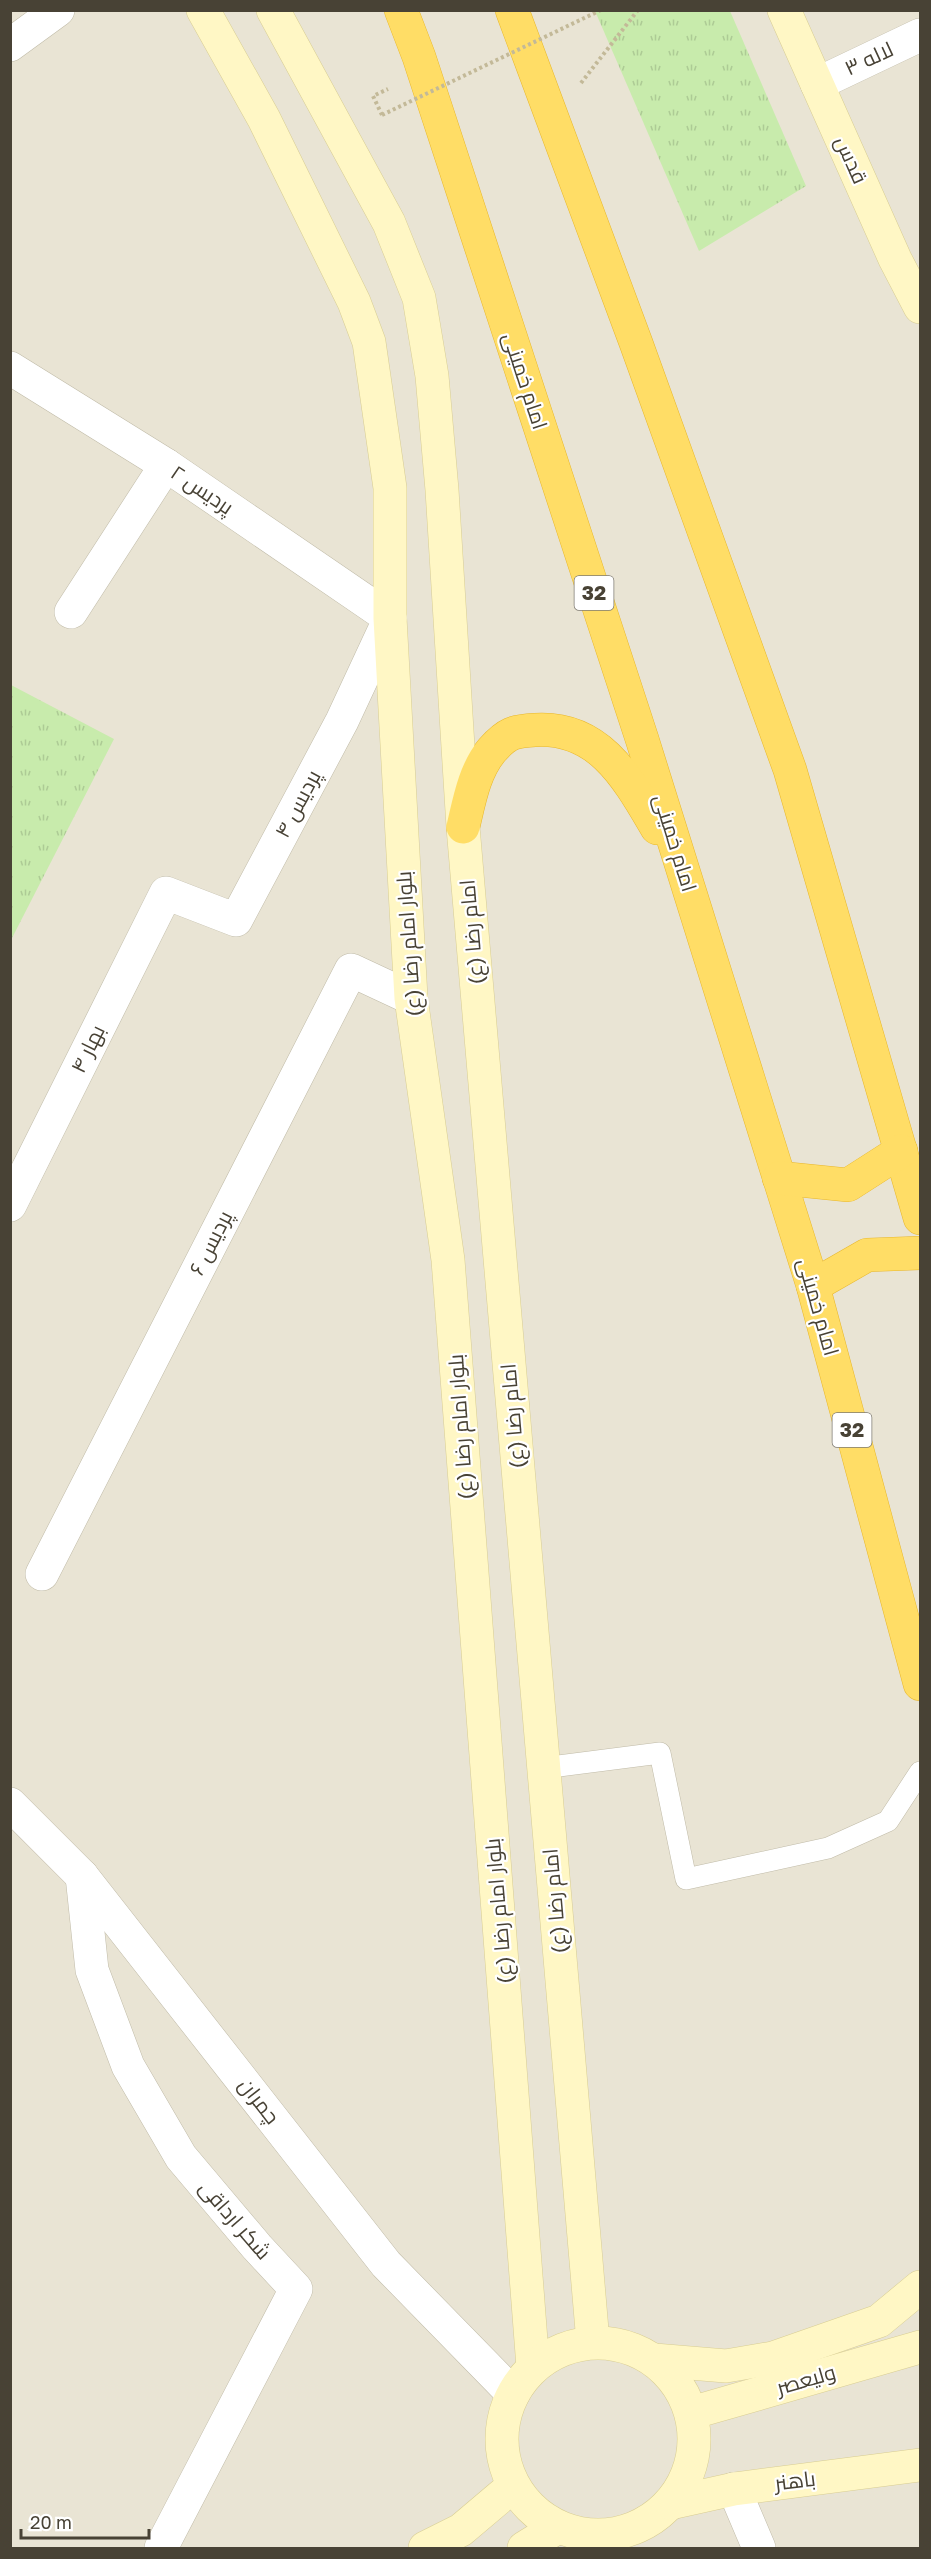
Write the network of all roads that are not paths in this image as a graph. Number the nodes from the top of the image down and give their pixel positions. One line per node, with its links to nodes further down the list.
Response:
1 (58, 10): 8 (street)
2 (203, 10): 13 (main road, بلوار امام رضا (ع))
3 (273, 10): 14 (main road, امام رضا (ع))
4 (401, 10): 18 (highway, امام خمینی / 32)
5 (512, 10): 21 (highway)
6 (784, 10): 9 (main road, قدس)
7 (921, 35): 9 (street, لاله ۳)
8 (10, 45)
9 (817, 84): 10 (main road, قدس)
10 (919, 299)
11 (10, 368): 12 (street, پردیس ۲)
12 (166, 465): 15 (street); 16 (street, پردیس ۲)
13 (390, 488): 14 (main road); 16 (main road, بلوار امام رضا (ع))
14 (442, 490): 17 (main road, امام رضا (ع))
15 (70, 612)
16 (390, 618): 19 (street, پردیس ۴); 20 (main road, بلوار امام رضا (ع))
17 (463, 827): 18 (highway); 29 (main road, امام رضا (ع))
18 (685, 874): 22 (highway, امام خمینی / 32)
19 (166, 893): 23 (street, بهار ۴)
20 (411, 998): 27 (street, پردیس ۶); 37 (main road, بلوار امام رضا (ع))
21 (901, 1151): 22 (highway); 24 (highway)
22 (779, 1178): 26 (highway, امام خمینی / 32)
23 (10, 1204)
24 (921, 1218)
25 (921, 1253): 26 (highway)
26 (813, 1286): 28 (highway, امام خمینی / 32)
27 (42, 1574)
28 (921, 1684)
29 (543, 1768): 30 (lane); 34 (main road, امام رضا (ع))
30 (921, 1772)
31 (10, 1804): 32 (street, چمران)
32 (82, 1876): 38 (street, چمران); 45 (street, شکر ارداقی)
33 (921, 2287): 36 (main road)
34 (593, 2342): 36 (main road); 37 (main road)
35 (921, 2347): 39 (main road, ولیعصر)
36 (654, 2360): 39 (main road)
37 (533, 2367): 38 (main road)
38 (513, 2394): 41 (main road)
39 (691, 2413): 43 (main road)
40 (921, 2465): 42 (main road, باهنر)
41 (513, 2486): 44 (main road); 46 (main road)
42 (734, 2489): 43 (main road, باهنر); 48 (street)
43 (652, 2525): 44 (main road)
44 (577, 2537): 47 (main road)
45 (161, 2548)
46 (425, 2548)
47 (524, 2548)
48 (759, 2548)

